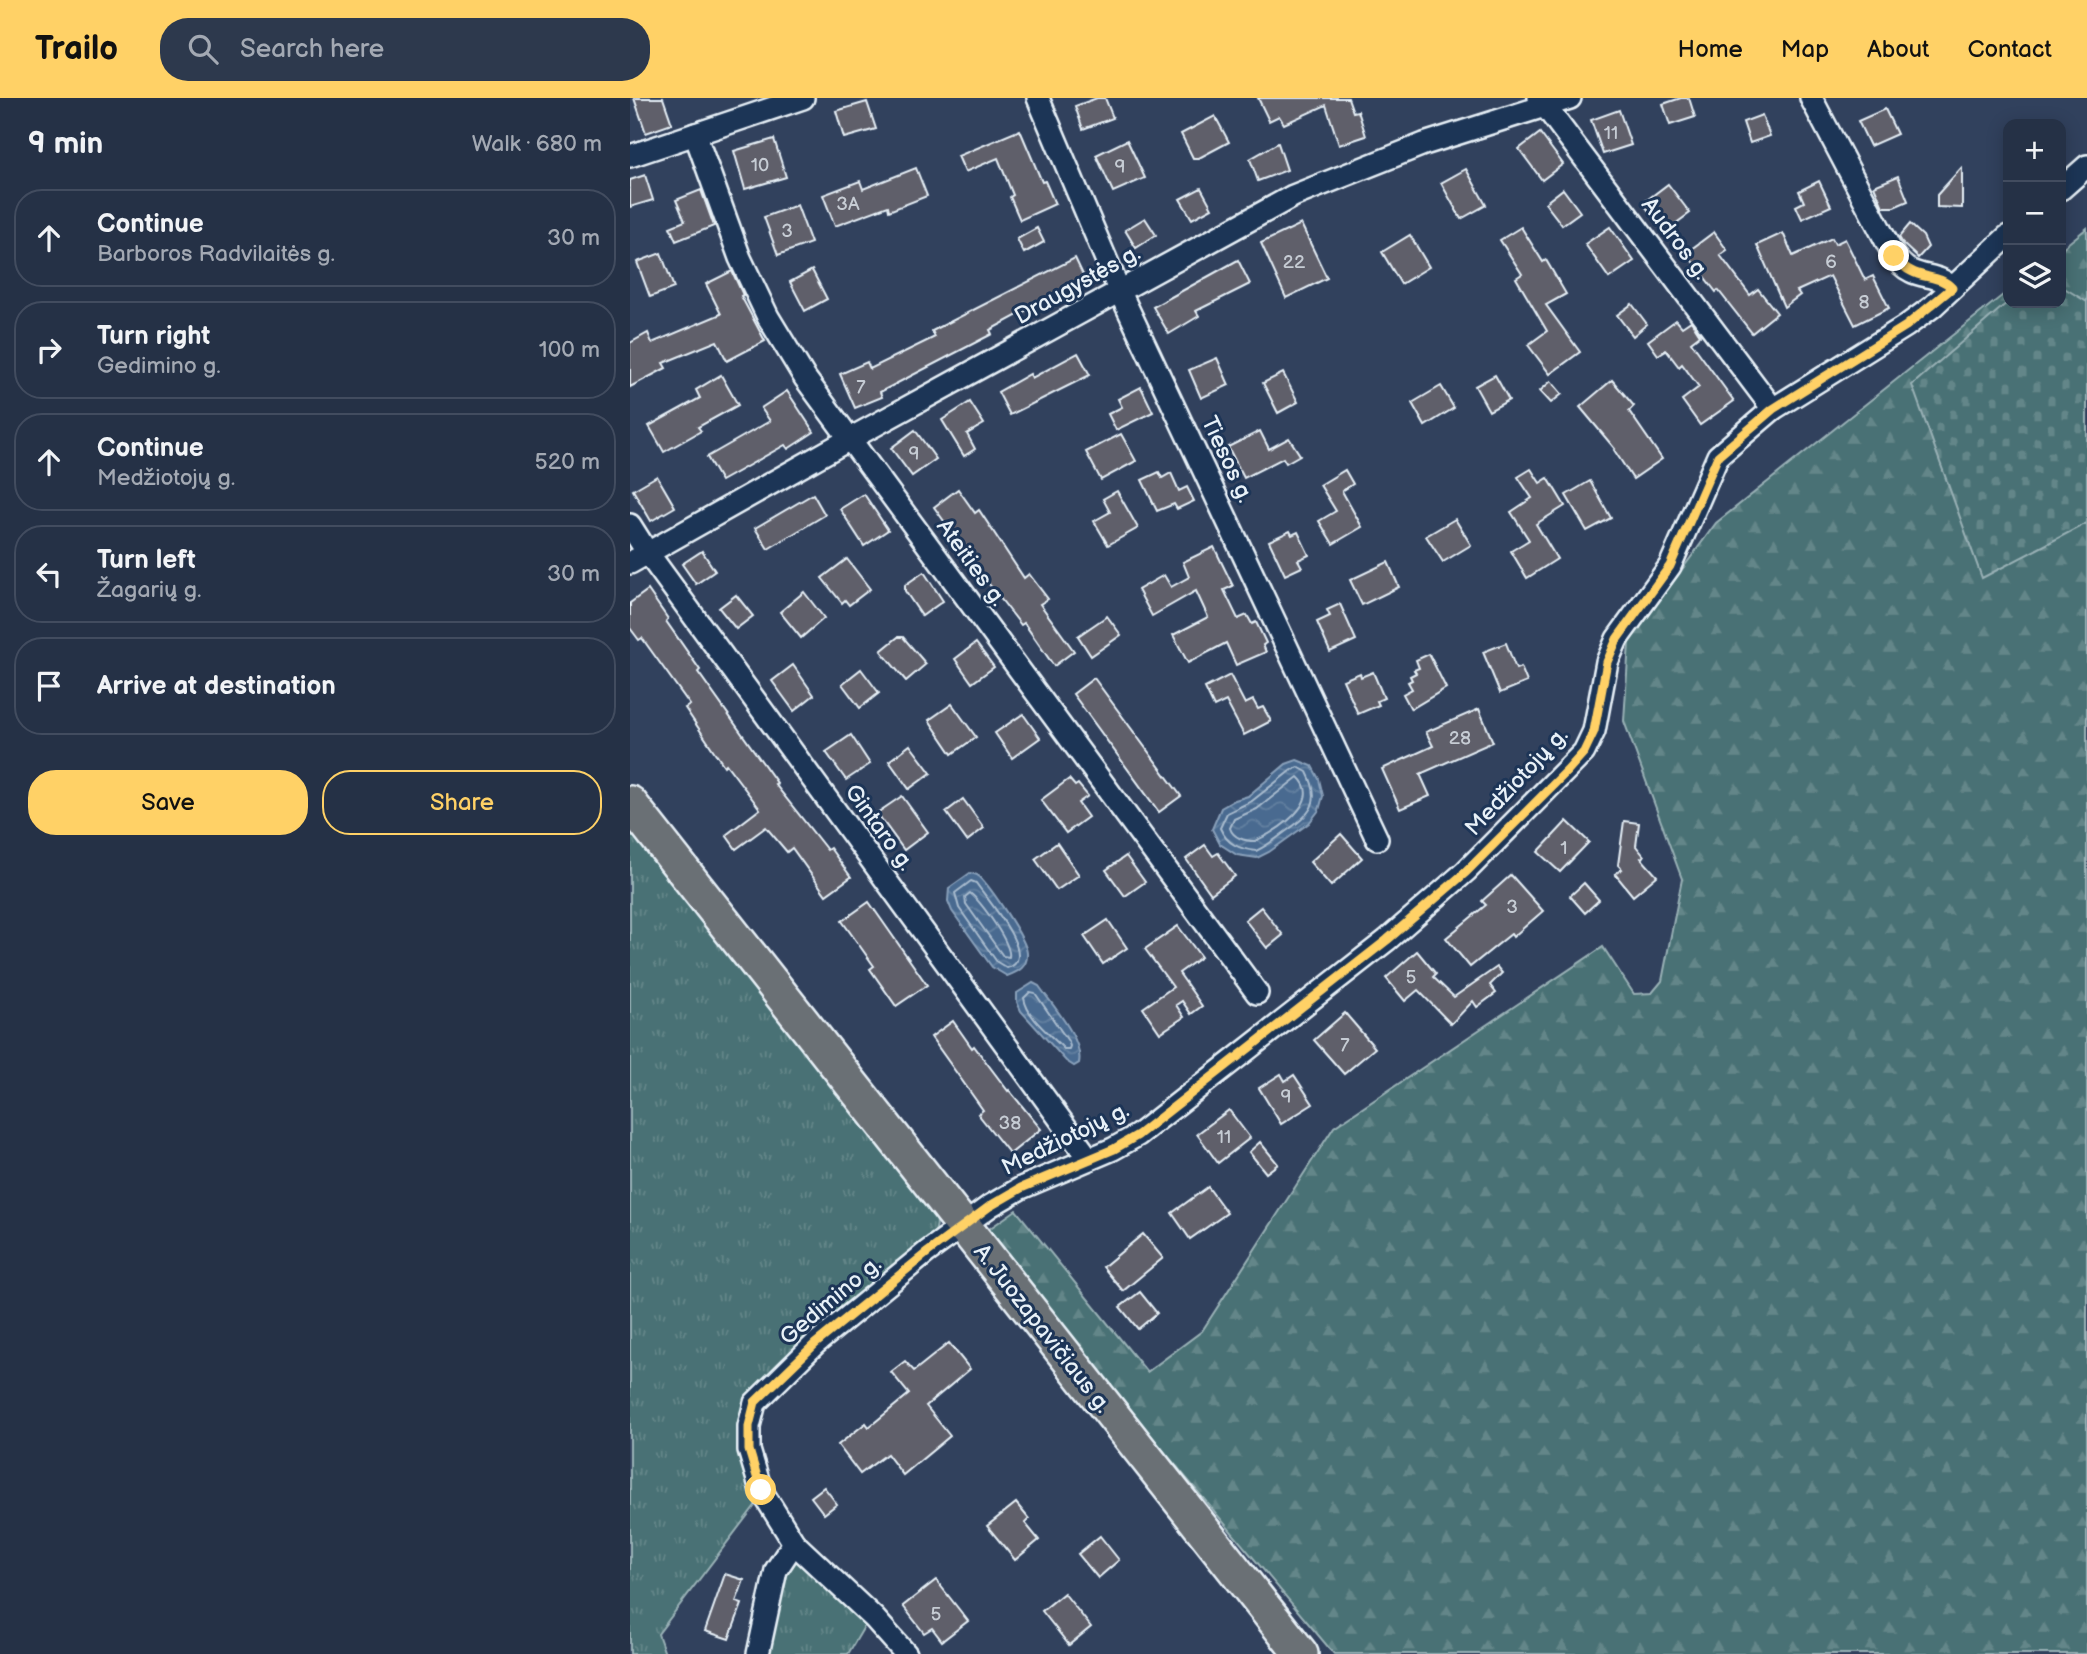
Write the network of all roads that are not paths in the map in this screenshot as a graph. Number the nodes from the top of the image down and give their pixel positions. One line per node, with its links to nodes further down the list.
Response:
1 (803, 98): 6 (street)
2 (1038, 98): 13 (street, Tiesos g.)
3 (1570, 98): 5 (street, Draugystės g.)
4 (1811, 98): 12 (street)
5 (1541, 102): 13 (street, Draugystės g.); 14 (street, Audros g.)
6 (750, 106): 7 (street)
7 (695, 134): 8 (street); 15 (street, Ateities g.)
8 (630, 156)
9 (2087, 166): 10 (street)
10 (2066, 185)
11 (2003, 241): 12 (street, Medžiotojų g.)
12 (1952, 288): 14 (street, Medžiotojų g.)
13 (1119, 290): 15 (street, Draugystės g.); 19 (street, Tiesos g.)
14 (1773, 409): 21 (street, Medžiotojų g.)
15 (848, 440): 17 (street, Draugystės g.); 20 (street, Ateities g.)
16 (630, 525): 17 (street, Gintaro g.)
17 (638, 558): 21 (street, Gintaro g.)
18 (630, 803): 22 (main road, A. Juozapavičiaus g.)
19 (1377, 839)
20 (1256, 993)
21 (1089, 1159): 22 (street, Medžiotojų g.)
22 (963, 1227): 23 (street, Gedimino g.); 26 (main road, A. Juozapavičiaus g.)
23 (794, 1543): 24 (street); 25 (street)
24 (758, 1654)
25 (906, 1654)
26 (1301, 1654)

